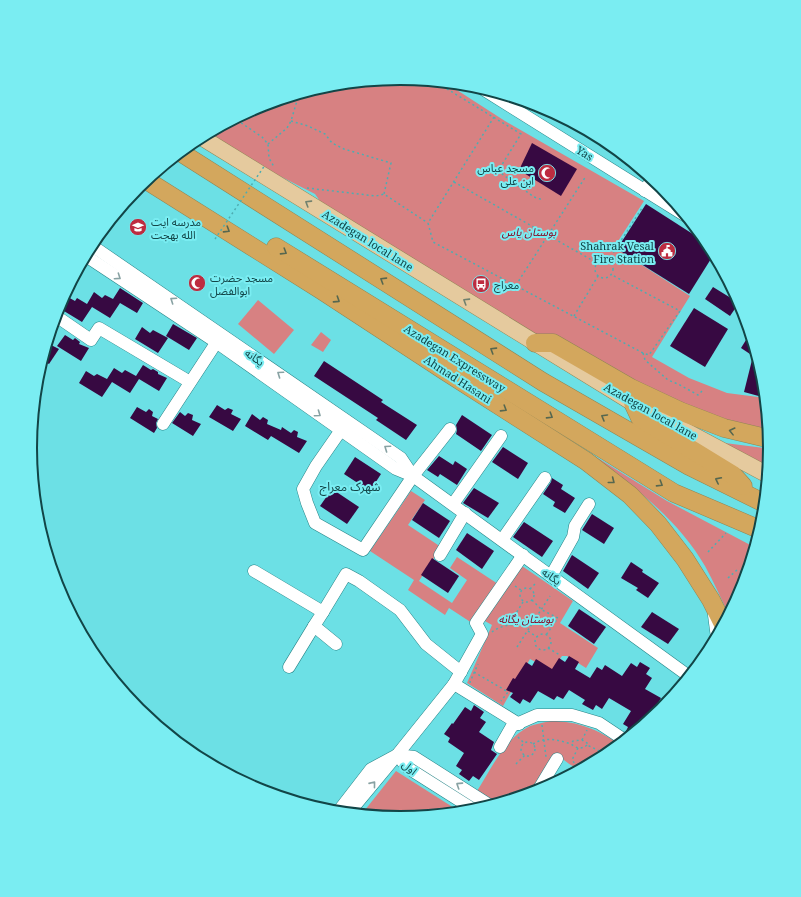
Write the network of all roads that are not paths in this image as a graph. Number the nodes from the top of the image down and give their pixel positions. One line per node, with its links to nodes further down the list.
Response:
1 (517, 104): 7 (street, Yas)
2 (207, 141): 13 (main road, Azadegan local lane, one-way to 2)
3 (185, 155): 24 (highway, one-way to 3)
4 (161, 175): 28 (highway, Azadegan Expressway, one-way to 28)
5 (151, 183): 34 (highway, Ahmad Hasani, one-way to 34)
6 (649, 183): 7 (street)
7 (645, 191): 8 (street, Yas)
8 (674, 209)
9 (97, 249): 12 (street, یگانه, one-way to 9)
10 (91, 259): 12 (street, یگانه, one-way to 12)
11 (61, 319): 14 (street)
12 (219, 338): 14 (street); 18 (street, یگانه, one-way to 18); 22 (street, یگانه, one-way to 12)
13 (535, 343): 15 (main road, Azadegan local lane); 20 (highway, Azadegan local lane, one-way to 13)
14 (190, 382): 16 (street)
15 (633, 403): 21 (main road, Azadegan local lane); 24 (highway)
16 (163, 424)
17 (450, 429): 22 (street)
18 (341, 430): 22 (street, یگانه); 22 (street)
19 (501, 436): 25 (street)
20 (764, 437)
21 (763, 472)
22 (414, 476): 25 (street, یگانه)
23 (545, 478): 29 (street)
24 (759, 501)
25 (453, 504): 27 (street, یگانه)
26 (589, 504): 33 (street)
27 (465, 513): 29 (street, یگانه); 30 (street)
28 (755, 528)
29 (502, 540): 31 (street, یگانه)
30 (440, 555)
31 (523, 555): 33 (street, یگانه); 41 (street)
32 (254, 571): 35 (street)
33 (551, 576): 42 (street, یگانه)
34 (711, 600): 36 (highway, Ahmad Hasani); 38 (street)
35 (323, 612): 37 (street); 41 (street)
36 (721, 620)
37 (314, 626): 39 (street); 40 (street)
38 (716, 629)
39 (336, 644)
40 (288, 667)
41 (461, 672): 43 (street)
42 (686, 674)
43 (454, 684): 44 (street); 47 (street)
44 (521, 729): 45 (street); 46 (street)
45 (621, 738)
46 (500, 747)
47 (397, 755): 50 (street, اول, one-way to 47); 51 (street, اول); 52 (street); 53 (street, one-way to 47)
48 (552, 759): 49 (street)
49 (541, 784)
50 (485, 802)
51 (467, 806)
52 (342, 807)
53 (352, 809)

